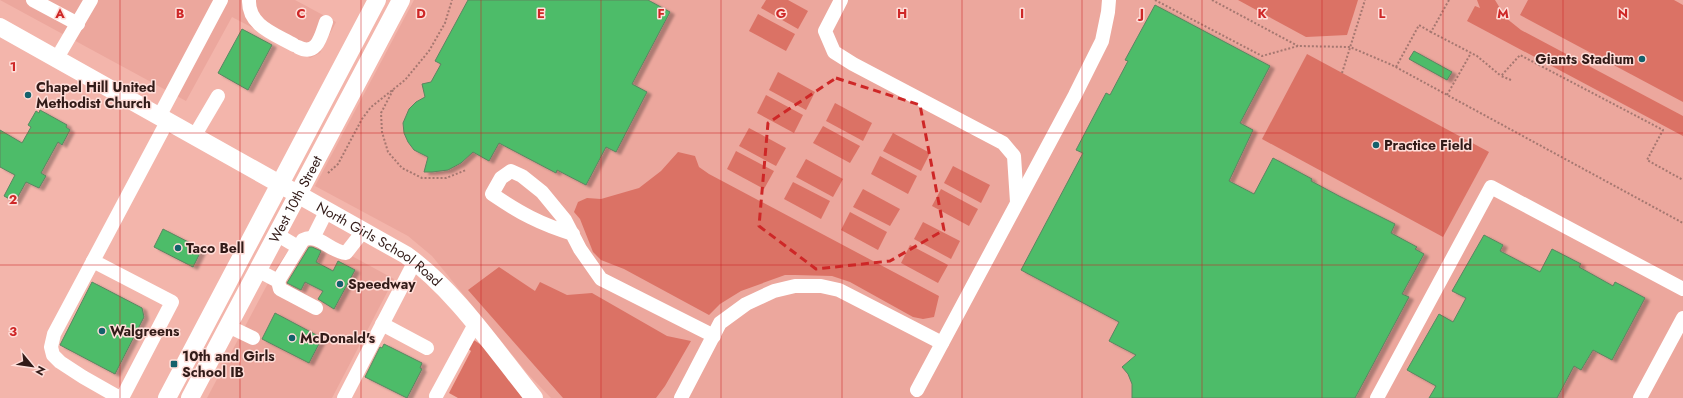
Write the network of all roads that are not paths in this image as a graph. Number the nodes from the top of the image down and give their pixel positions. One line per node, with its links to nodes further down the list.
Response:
1 (33, 0): 10 (lane)
2 (91, 0): 10 (lane)
3 (221, 0): 14 (lane)
4 (249, 0): 9 (lane)
5 (376, 0): 16 (main road, West 10th Street)
6 (401, 0): 17 (main road, West 10th Street)
7 (841, 0): 18 (lane)
8 (1109, 0): 18 (lane)
9 (326, 22)
10 (78, 24): 12 (lane)
11 (0, 27): 12 (main road, North Girls School Road)
12 (57, 58): 14 (main road, North Girls School Road)
13 (218, 96): 15 (lane)
14 (164, 118): 15 (main road, North Girls School Road); 25 (lane)
15 (195, 135): 16 (main road, North Girls School Road)
16 (280, 183): 17 (main road, North Girls School Road); 42 (main road, West 10th Street)
17 (298, 193): 19 (main road, North Girls School Road); 21 (main road, West 10th Street)
18 (1017, 202): 37 (lane)
19 (327, 210): 20 (main road, North Girls School Road); 23 (lane)
20 (364, 230): 23 (lane); 26 (main road, North Girls School Road)
21 (276, 234): 24 (lane); 27 (main road, West 10th Street)
22 (573, 234): 22 (lane); 35 (lane)
23 (314, 238): 24 (lane)
24 (298, 248): 28 (lane)
25 (93, 261): 41 (lane); 41 (lane)
26 (415, 261): 32 (lane); 33 (main road, North Girls School Road)
27 (257, 270): 28 (lane); 34 (main road, West 10th Street)
28 (278, 281): 30 (lane)
29 (1683, 289): 47 (lane)
30 (316, 308)
31 (1683, 318): 48 (lane)
32 (382, 324): 38 (lane); 44 (lane)
33 (475, 324): 40 (lane); 45 (main road, North Girls School Road)
34 (228, 326): 36 (lane); 43 (main road, West 10th Street)
35 (714, 336): 37 (lane); 46 (lane)
36 (253, 338)
37 (942, 343): 39 (lane)
38 (427, 348)
39 (917, 390)
40 (436, 396)
41 (121, 398)
42 (167, 398)
43 (190, 398)
44 (344, 398)
45 (534, 398)
46 (681, 398)
47 (1377, 398)
48 (1640, 398)

